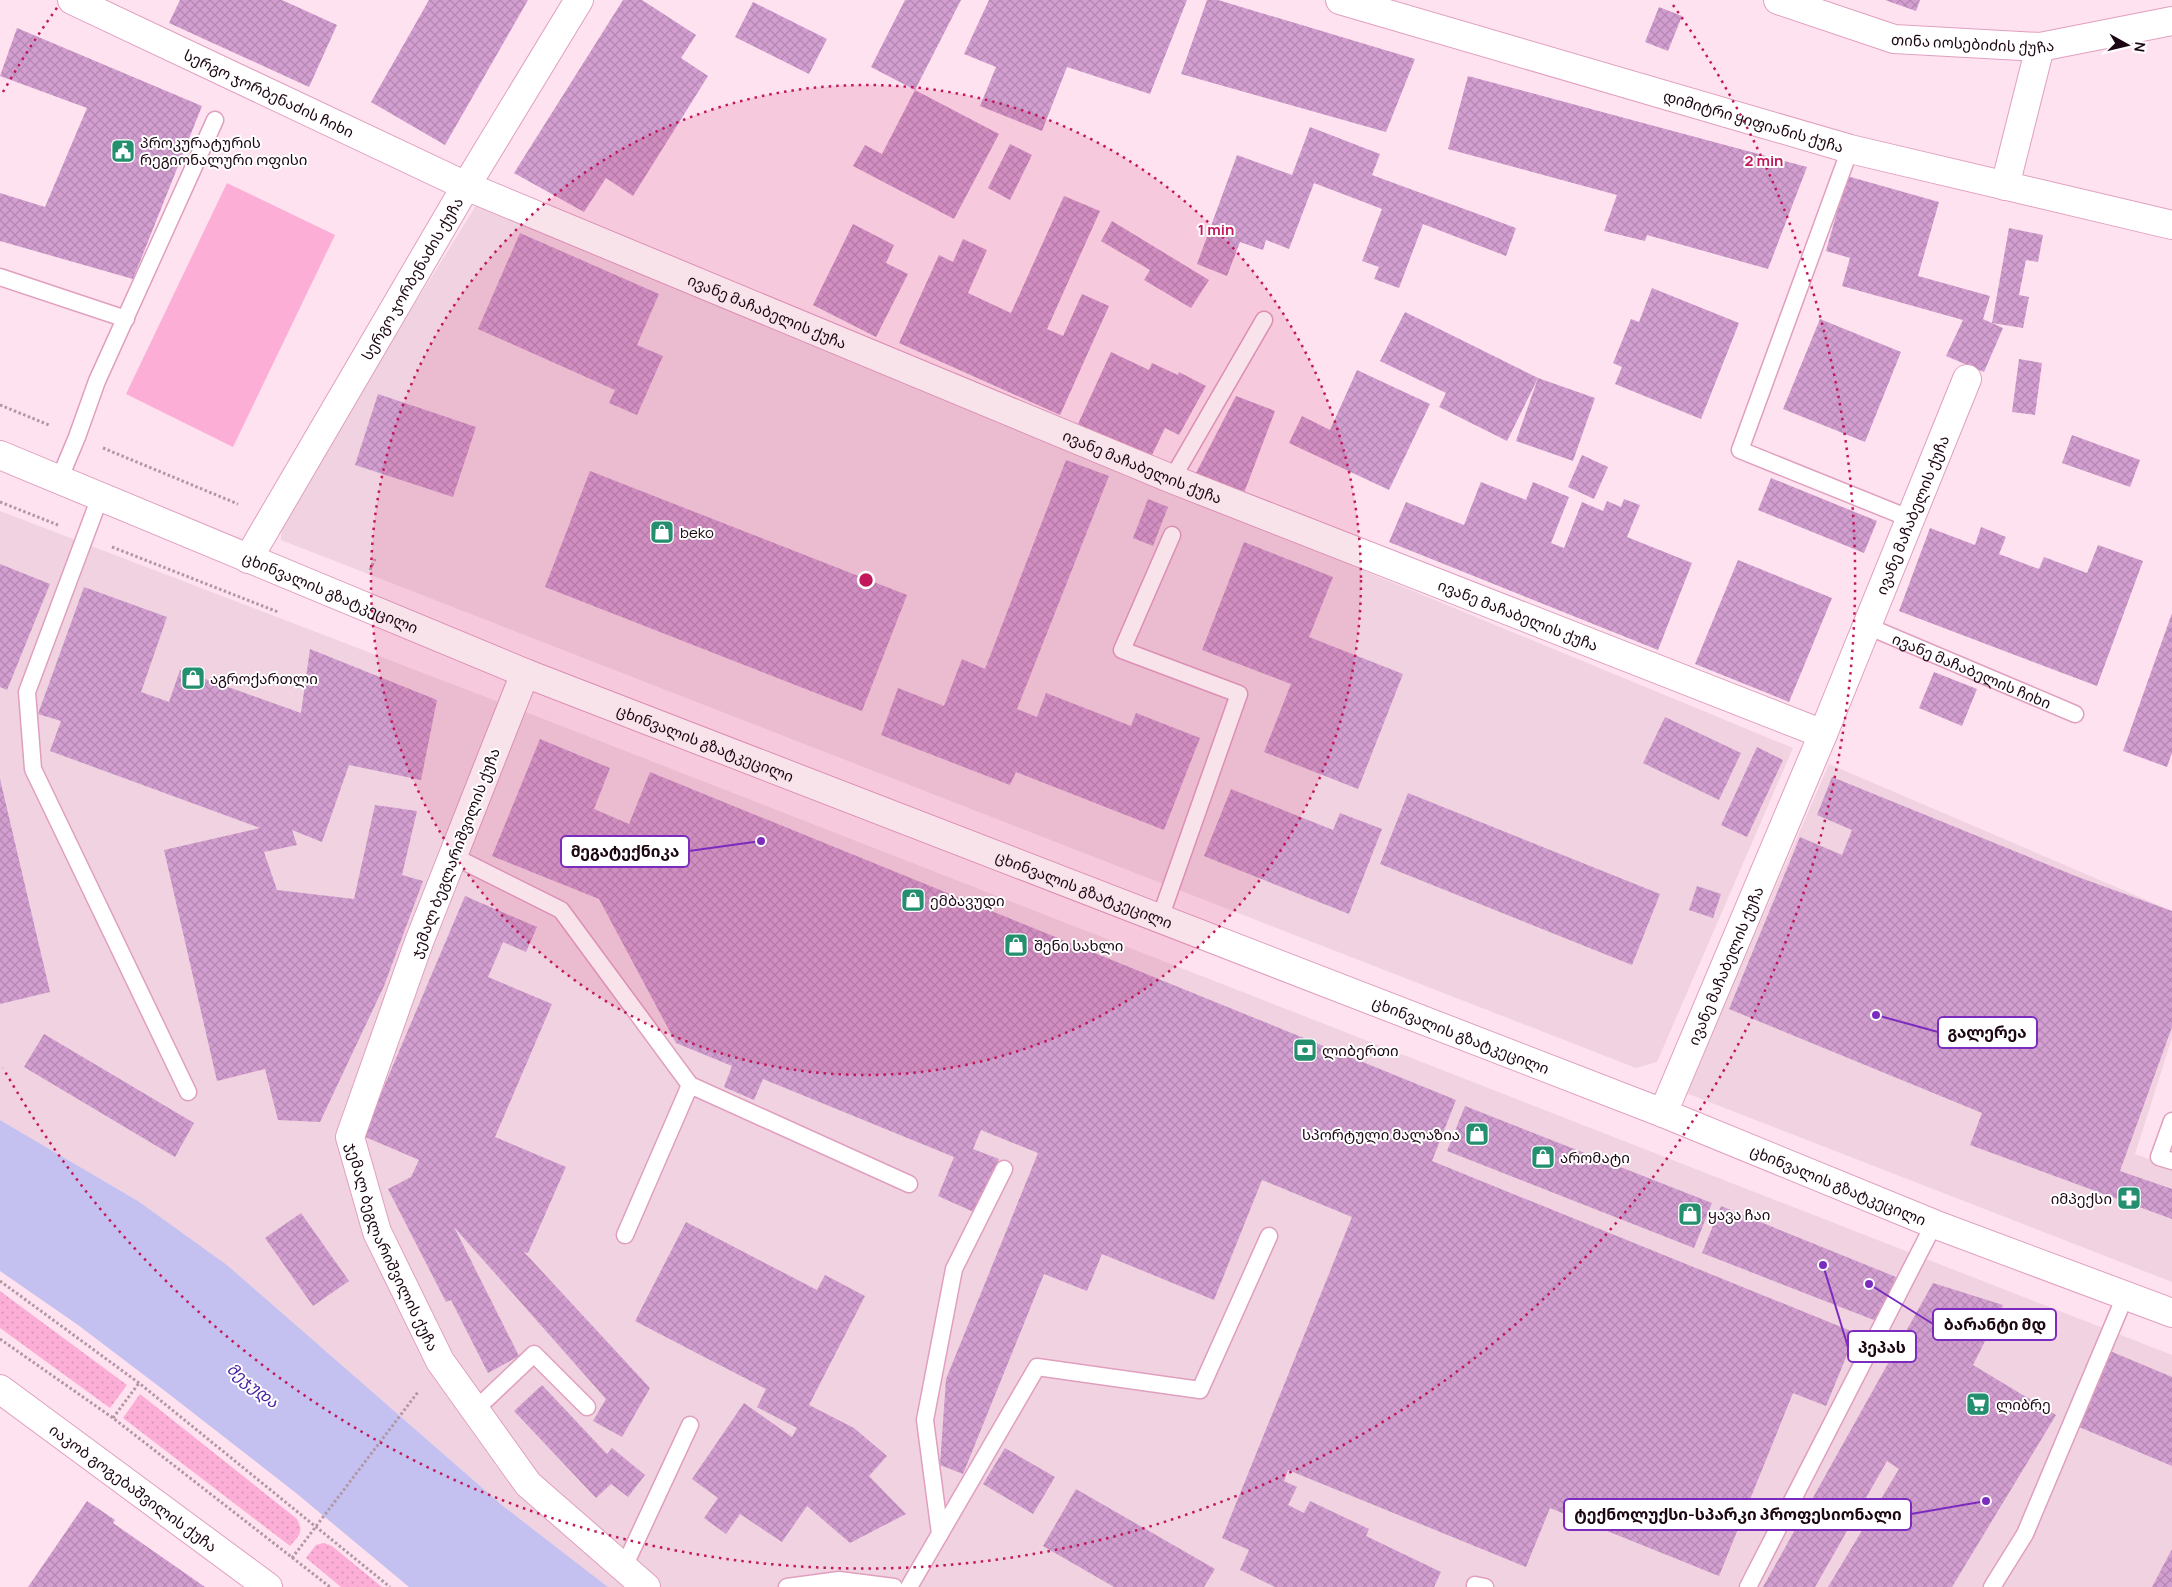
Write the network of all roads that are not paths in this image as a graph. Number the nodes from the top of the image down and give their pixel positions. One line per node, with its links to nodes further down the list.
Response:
1 (72, 0): 9 (street, სერგო ჯორბენაძის ჩიხი)
2 (579, 0): 9 (street, სერგო ჯორბენაძის ქუჩა)
3 (1340, 0): 8 (street, დიმიტრი ყიფიანის ქუჩა)
4 (1778, 0): 6 (street, თინა იოსებიძის ქუჩა)
5 (2172, 21): 6 (street, თინა იოსებიძის ქუჩა)
6 (2040, 47): 10 (street)
7 (215, 120): 13 (lane)
8 (1850, 150): 10 (street, დიმიტრი ყიფიანის ქუჩა); 20 (lane)
9 (466, 186): 17 (street, ივანე მაჩაბელის ქუჩა); 22 (street, სერგო ჯორბენაძის ქუჩა)
10 (2005, 186): 11 (street, დიმიტრი ყიფიანის ქუჩა)
11 (2172, 225)
12 (0, 277): 13 (lane)
13 (126, 319): 18 (lane)
14 (1264, 320): 17 (lane)
15 (1967, 379): 20 (street, ივანე მაჩაბელის ქუჩა)
16 (0, 456): 18 (street, ცხინვალის გზატკეცილი)
17 (1172, 479): 26 (street, ივანე მაჩაბელის ქუჩა)
18 (59, 480): 19 (street, ცხინვალის გზატკეცილი)
19 (100, 497): 22 (street, ცხინვალის გზატკეცილი); 30 (lane)
20 (1911, 519): 23 (street, ივანე მაჩაბელის ქუჩა)
21 (1172, 534): 28 (lane)
22 (248, 558): 24 (street, ცხინვალის გზატკეცილი)
23 (1867, 626): 25 (lane, ივანე მაჩაბელის ჩიხი); 26 (street, ივანე მაჩაბელის ქუჩა)
24 (525, 673): 27 (street, ჯემალ ბეგლარიშვილის ქუჩა); 28 (street, ცხინვალის გზატკეცილი)
25 (2075, 714)
26 (1823, 734): 31 (street, ივანე მაჩაბელის ქუჩა)
27 (453, 856): 29 (lane); 43 (street, ჯემალ ბეგლარიშვილის ქუჩა)
28 (1160, 918): 31 (street, ცხინვალის გზატკეცილი)
29 (690, 1085): 35 (lane); 37 (lane)
30 (188, 1092)
31 (1663, 1113): 36 (street, ცხინვალის გზატკეცილი)
32 (2172, 1121): 33 (lane)
33 (2172, 1161)
34 (1004, 1169): 45 (lane)
35 (909, 1184)
36 (1934, 1224): 39 (street, ცხინვალის გზატკეცილი); 52 (lane)
37 (625, 1236)
38 (1269, 1236): 45 (lane)
39 (2126, 1294): 40 (street, ცხინვალის გზატკეცილი); 53 (lane)
40 (2172, 1313)
41 (0, 1389): 47 (street, იაკობ გოგებაშვილის ქუჩა)
42 (587, 1407): 43 (lane)
43 (475, 1410): 46 (street, ჯემალ ბეგლარიშვილის ქუჩა)
44 (690, 1425): 46 (lane)
45 (940, 1534): 51 (lane)
46 (624, 1567): 48 (street, ჯემალ ბეგლარიშვილის ქუჩა)
47 (268, 1587)
48 (646, 1587)
49 (787, 1587): 50 (lane)
50 (894, 1587)
51 (909, 1587)
52 (1748, 1587)
53 (1992, 1587)

